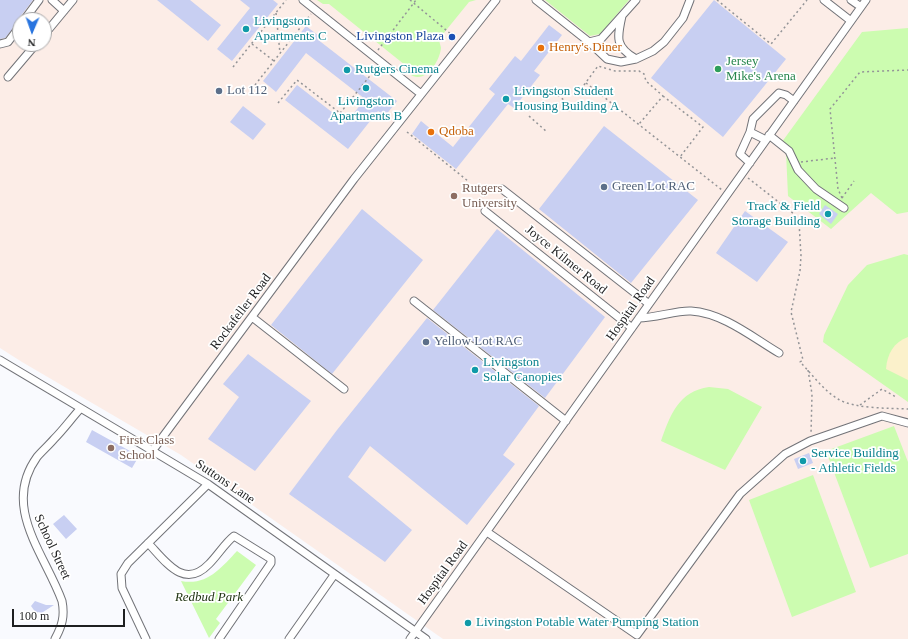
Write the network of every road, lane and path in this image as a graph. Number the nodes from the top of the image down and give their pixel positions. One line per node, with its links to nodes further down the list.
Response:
1 (39, 0): 21 (street)
2 (52, 0): 20 (street)
3 (73, 0): 20 (street)
4 (286, 0): 22 (path)
5 (302, 0): 19 (street)
6 (410, 0): 17 (path)
7 (416, 0): 17 (path)
8 (496, 0): 44 (street)
9 (536, 0): 28 (street)
10 (636, 0): 23 (street)
11 (690, 0): 34 (street)
12 (717, 0): 13 (path)
13 (807, 0)
14 (824, 0): 24 (street)
15 (851, 0): 18 (street)
16 (866, 0): 18 (street, Hospital Road)
17 (414, 3): 26 (path); 33 (path)
18 (861, 7): 24 (street, Hospital Road)
19 (314, 9): 32 (path); 33 (street)
20 (64, 11): 25 (street)
21 (30, 12)
22 (276, 12): 30 (path); 32 (path)
23 (623, 15): 28 (street); 34 (street)
24 (851, 21): 46 (street, Hospital Road)
25 (52, 25)
26 (452, 35)
27 (12, 37): 29 (street)
28 (589, 42): 34 (street)
29 (0, 44)
30 (252, 44): 35 (path); 37 (path)
31 (29, 52): 39 (street)
32 (280, 53): 35 (path)
33 (373, 56): 36 (street)
34 (636, 59)
35 (274, 61): 41 (path)
36 (380, 62): 44 (street); 49 (path)
37 (233, 67)
38 (908, 70): 58 (path)
39 (8, 77)
40 (586, 83): 43 (path); 45 (path); 52 (path)
41 (255, 85)
42 (550, 89): 48 (path)
43 (578, 93)
44 (420, 94): 74 (street, Rockafeller Road)
45 (663, 96): 52 (path); 57 (path)
46 (794, 100): 55 (street); 56 (street, Hospital Road)
47 (278, 103): 49 (path)
48 (569, 104)
49 (340, 113): 51 (path)
50 (528, 116): 54 (path)
51 (337, 117)
52 (638, 124): 57 (path)
53 (407, 132): 62 (path)
54 (547, 132)
55 (750, 132): 56 (street); 59 (street)
56 (768, 138): 59 (street, Hospital Road); 60 (street)
57 (680, 157): 64 (path)
58 (835, 158): 60 (path); 68 (path)
59 (750, 163): 73 (street, Hospital Road)
60 (795, 163): 69 (street)
61 (748, 178): 79 (path)
62 (468, 181)
63 (854, 181): 68 (path)
64 (727, 186)
65 (502, 189): 73 (street, Joyce Kilmer Road)
66 (476, 190): 67 (path)
67 (485, 196)
68 (842, 198): 69 (path)
69 (838, 204): 70 (street)
70 (844, 208)
71 (485, 211): 76 (street, Joyce Kilmer Road)
72 (414, 301): 85 (street)
73 (649, 304): 75 (street, Hospital Road)
74 (252, 317): 80 (street); 88 (street, Rockafeller Road)
75 (639, 318): 76 (street, Hospital Road); 77 (street)
76 (632, 328): 85 (street, Hospital Road)
77 (779, 353)
78 (0, 360): 84 (street, Suttons Lane)
79 (808, 370): 82 (path); 87 (path)
80 (344, 389)
81 (896, 397): 82 (path)
82 (860, 405): 83 (path)
83 (908, 408)
84 (80, 409): 88 (street, Suttons Lane); 94 (street, School Street)
85 (566, 421): 90 (street, Hospital Road)
86 (908, 423): 87 (street)
87 (810, 441): 90 (street)
88 (153, 450): 89 (street, Suttons Lane)
89 (208, 484): 91 (street); 92 (street, Suttons Lane)
90 (487, 532): 93 (street, Hospital Road)
91 (148, 543): 95 (street); 96 (street)
92 (334, 575): 93 (street, Suttons Lane); 97 (street)
93 (416, 631): 98 (street, Hospital Road); 99 (street, Suttons Lane)
94 (55, 639)
95 (146, 639)
96 (219, 639)
97 (289, 639)
98 (410, 639)
99 (426, 639)

